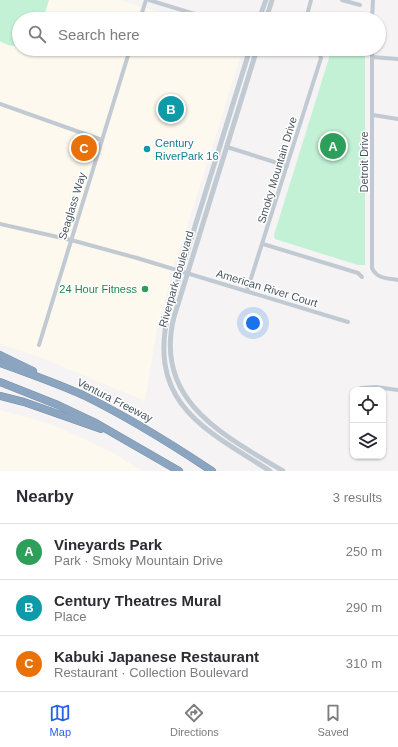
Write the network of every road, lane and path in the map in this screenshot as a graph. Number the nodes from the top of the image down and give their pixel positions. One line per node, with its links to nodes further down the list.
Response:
1 (147, 0): 8 (street); 9 (street)
2 (266, 0): 10 (street)
3 (272, 0): 11 (street)
4 (312, 0): 12 (street)
5 (342, 0): 7 (street)
6 (372, 0): 13 (street)
7 (360, 5)
8 (143, 12)
9 (187, 12)
10 (262, 12)
11 (268, 12)
12 (308, 12)
13 (372, 12)
14 (128, 56): 23 (street, Seaglass Way)
15 (248, 56): 29 (street, Riverpark Boulevard)
16 (255, 56): 24 (street, Riverpark Boulevard)
17 (321, 56): 25 (street, Smoky Mountain Drive)
18 (372, 57): 19 (street); 21 (street, Detroit Drive)
19 (398, 60)
20 (0, 104): 23 (street)
21 (373, 115): 22 (street); 32 (street, Detroit Drive)
22 (398, 119)
23 (102, 140): 27 (street, Seaglass Way)
24 (227, 147): 25 (street); 30 (street, Riverpark Boulevard)
25 (287, 166): 28 (street, Smoky Mountain Drive)
26 (0, 224): 27 (street, American River Court)
27 (71, 240): 29 (street, American River Court); 35 (street, Seaglass Way)
28 (263, 244): 31 (street); 33 (street, Smoky Mountain Drive)
29 (181, 271): 30 (street, American River Court); 46 (street, Riverpark Boulevard)
30 (187, 273): 33 (street, American River Court); 47 (street, Riverpark Boulevard)
31 (362, 277)
32 (398, 280)
33 (247, 291): 34 (street, American River Court)
34 (348, 322)
35 (39, 345)
36 (0, 355): 39 (highway)
37 (0, 363): 39 (highway, Ventura Freeway)
38 (0, 382): 43 (highway)
39 (60, 385): 45 (highway, Ventura Freeway)
40 (386, 388): 41 (street)
41 (398, 390)
42 (0, 396): 43 (highway)
43 (118, 435): 44 (highway)
44 (179, 471)
45 (212, 471)
46 (270, 471)
47 (283, 471)

